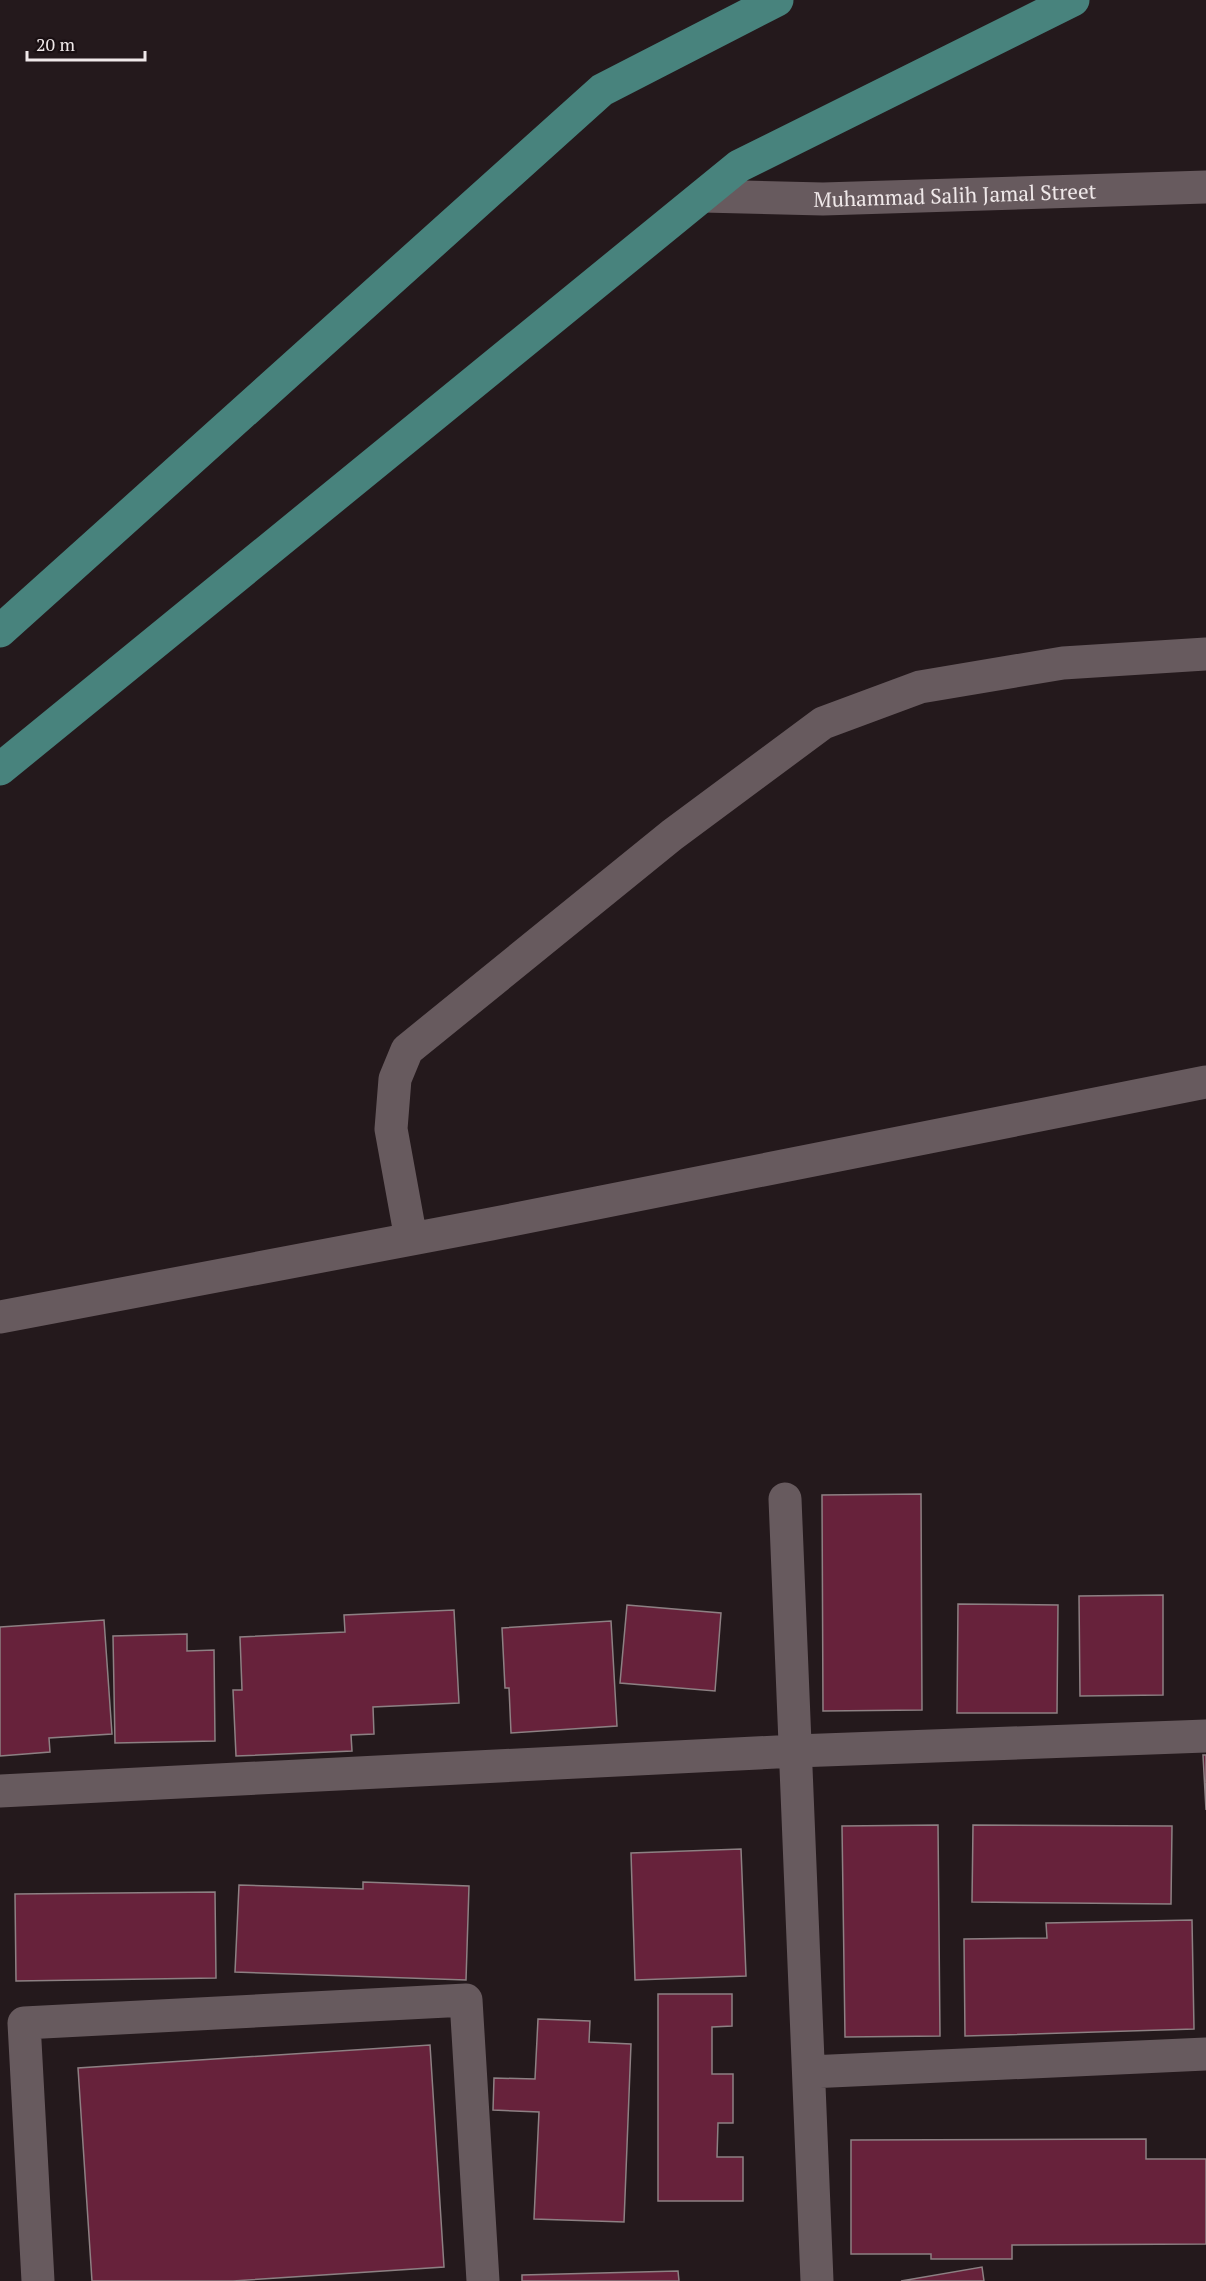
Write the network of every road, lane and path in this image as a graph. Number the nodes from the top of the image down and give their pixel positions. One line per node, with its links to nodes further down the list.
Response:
1 (777, 0): 5 (main road)
2 (1073, 0): 4 (main road)
3 (1206, 187): 4 (street, Muhammad Salih Jamal Street)
4 (703, 196): 7 (main road)
5 (0, 631)
6 (1206, 654): 9 (street)
7 (0, 769)
8 (1206, 1082): 9 (street)
9 (411, 1239): 10 (street)
10 (0, 1317)
11 (785, 1499): 13 (street)
12 (1206, 1736): 13 (street)
13 (796, 1751): 14 (street); 16 (street)
14 (0, 1791)
15 (1206, 2054): 16 (street)
16 (809, 2072): 19 (street)
17 (38, 2281): 18 (street)
18 (483, 2281)
19 (817, 2281)

